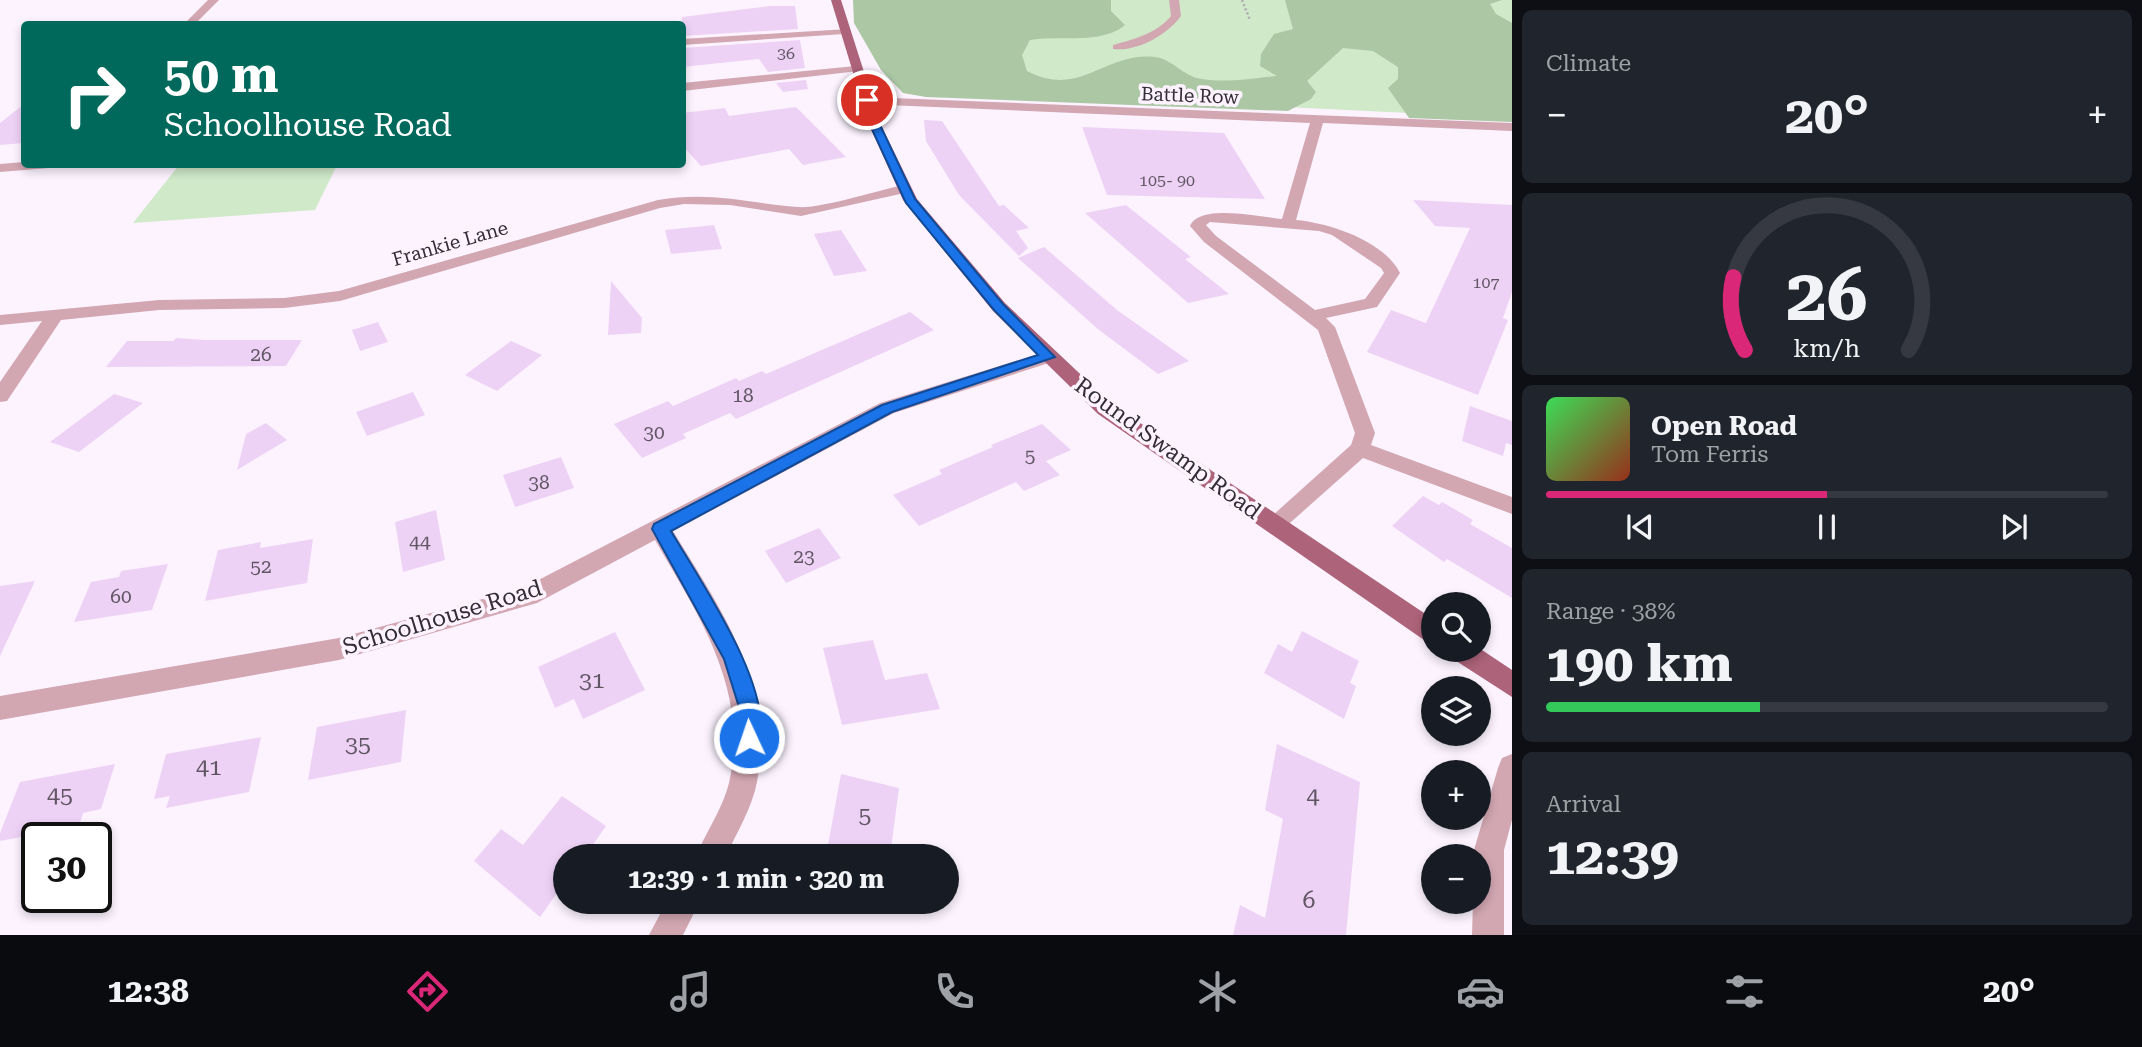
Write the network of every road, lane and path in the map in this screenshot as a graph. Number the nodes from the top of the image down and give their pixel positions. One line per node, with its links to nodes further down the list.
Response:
1 (214, 0): 6 (street)
2 (835, 0): 7 (main road, Round Swamp Road)
3 (1174, 0): 9 (street)
4 (1242, 0): 5 (path)
5 (1250, 20)
6 (192, 21)
7 (844, 31): 8 (street); 10 (main road, Round Swamp Road)
8 (686, 42)
9 (1117, 47)
10 (855, 69): 11 (street); 12 (main road, Round Swamp Road)
11 (686, 87)
12 (867, 100): 13 (street, Battle Row); 17 (main road, Round Swamp Road)
13 (1318, 119): 14 (street, Battle Row); 18 (street)
14 (1512, 127)
15 (21, 166): 16 (street)
16 (0, 168)
17 (904, 189): 19 (street, Frankie Lane); 22 (main road, Round Swamp Road)
18 (1288, 223): 20 (street); 20 (street)
19 (55, 315): 21 (street, Frankie Lane); 23 (street)
20 (1311, 316): 24 (street)
21 (0, 320)
22 (1048, 357): 26 (main road, Round Swamp Road); 27 (street, Schoolhouse Road)
23 (0, 396)
24 (1360, 449): 25 (street); 26 (street)
25 (1512, 506)
26 (1274, 524): 28 (main road, Round Swamp Road)
27 (660, 529): 31 (street, Schoolhouse Road); 33 (street)
28 (1421, 624)
29 (1478, 662): 30 (main road)
30 (1512, 685)
31 (0, 708)
32 (1512, 768): 36 (street)
33 (716, 844)
34 (677, 914): 35 (street)
35 (665, 935)
36 (1488, 935)

